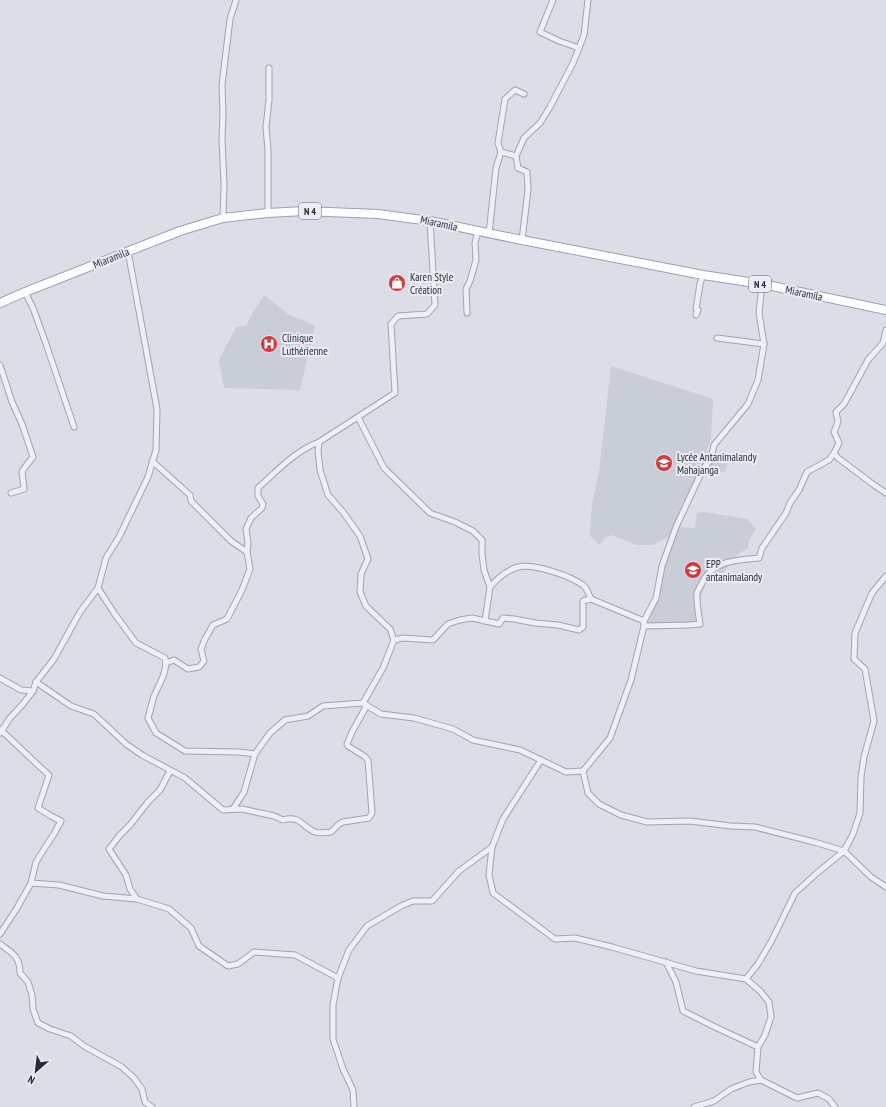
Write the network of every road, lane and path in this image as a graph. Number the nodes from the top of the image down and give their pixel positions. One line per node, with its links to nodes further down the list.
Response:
1 (236, 0): 10 (street)
2 (553, 0): 4 (street)
3 (588, 0): 4 (street)
4 (579, 48): 8 (street)
5 (269, 68): 9 (street)
6 (524, 94): 7 (street)
7 (501, 152): 8 (street); 13 (street)
8 (516, 156): 14 (street)
9 (268, 213): 10 (main road, Miaramila / N 4); 11 (main road, Miaramila / N 4)
10 (223, 218): 15 (main road, Miaramila / N 4)
11 (430, 221): 12 (main road, Miaramila / N 4); 27 (street)
12 (478, 231): 13 (main road, Miaramila / N 4); 21 (street)
13 (489, 234): 14 (main road, Miaramila / N 4)
14 (522, 240): 16 (main road, Miaramila / N 4)
15 (128, 251): 18 (main road, Miaramila / N 4); 31 (street)
16 (703, 275): 17 (main road, Miaramila / N 4); 22 (street)
17 (762, 284): 20 (main road, Miaramila / N 4); 25 (street)
18 (25, 292): 19 (main road, Miaramila / N 4); 28 (street)
19 (0, 303)
20 (886, 310)
21 (467, 313)
22 (696, 315)
23 (886, 330): 30 (street)
24 (716, 338): 25 (street)
25 (764, 344): 41 (street)
26 (0, 365): 32 (street)
27 (358, 417): 29 (street); 37 (street)
28 (74, 427)
29 (318, 442): 34 (street); 42 (street)
30 (834, 453): 33 (street); 41 (street)
31 (152, 461): 34 (street); 38 (street)
32 (11, 493)
33 (886, 493)
34 (247, 552): 43 (street)
35 (886, 576): 36 (street)
36 (884, 583): 55 (street)
37 (490, 587): 39 (street); 40 (street)
38 (98, 588): 43 (street); 45 (street)
39 (591, 599): 40 (street); 41 (street)
40 (485, 621): 42 (street)
41 (644, 624): 52 (street)
42 (394, 640): 47 (street)
43 (166, 663): 49 (street)
44 (0, 678): 46 (street)
45 (36, 682): 46 (street); 51 (street)
46 (33, 691): 48 (street)
47 (365, 704): 49 (street); 50 (street); 53 (street)
48 (1, 731): 56 (street)
49 (256, 754): 53 (street)
50 (541, 760): 52 (street); 54 (street)
51 (170, 771): 53 (street); 58 (street)
52 (584, 771): 55 (street)
53 (233, 809)
54 (492, 847): 61 (street); 62 (street)
55 (844, 851): 57 (street); 63 (street)
56 (31, 883): 58 (street); 59 (street)
57 (886, 887)
58 (137, 899): 62 (street)
59 (0, 934)
60 (0, 944): 66 (street)
61 (666, 962): 63 (street); 64 (street)
62 (338, 978): 67 (street)
63 (746, 979): 64 (street)
64 (758, 1047): 65 (street)
65 (761, 1080): 68 (street); 69 (street)
66 (152, 1107)
67 (354, 1107)
68 (694, 1107)
69 (835, 1107)

